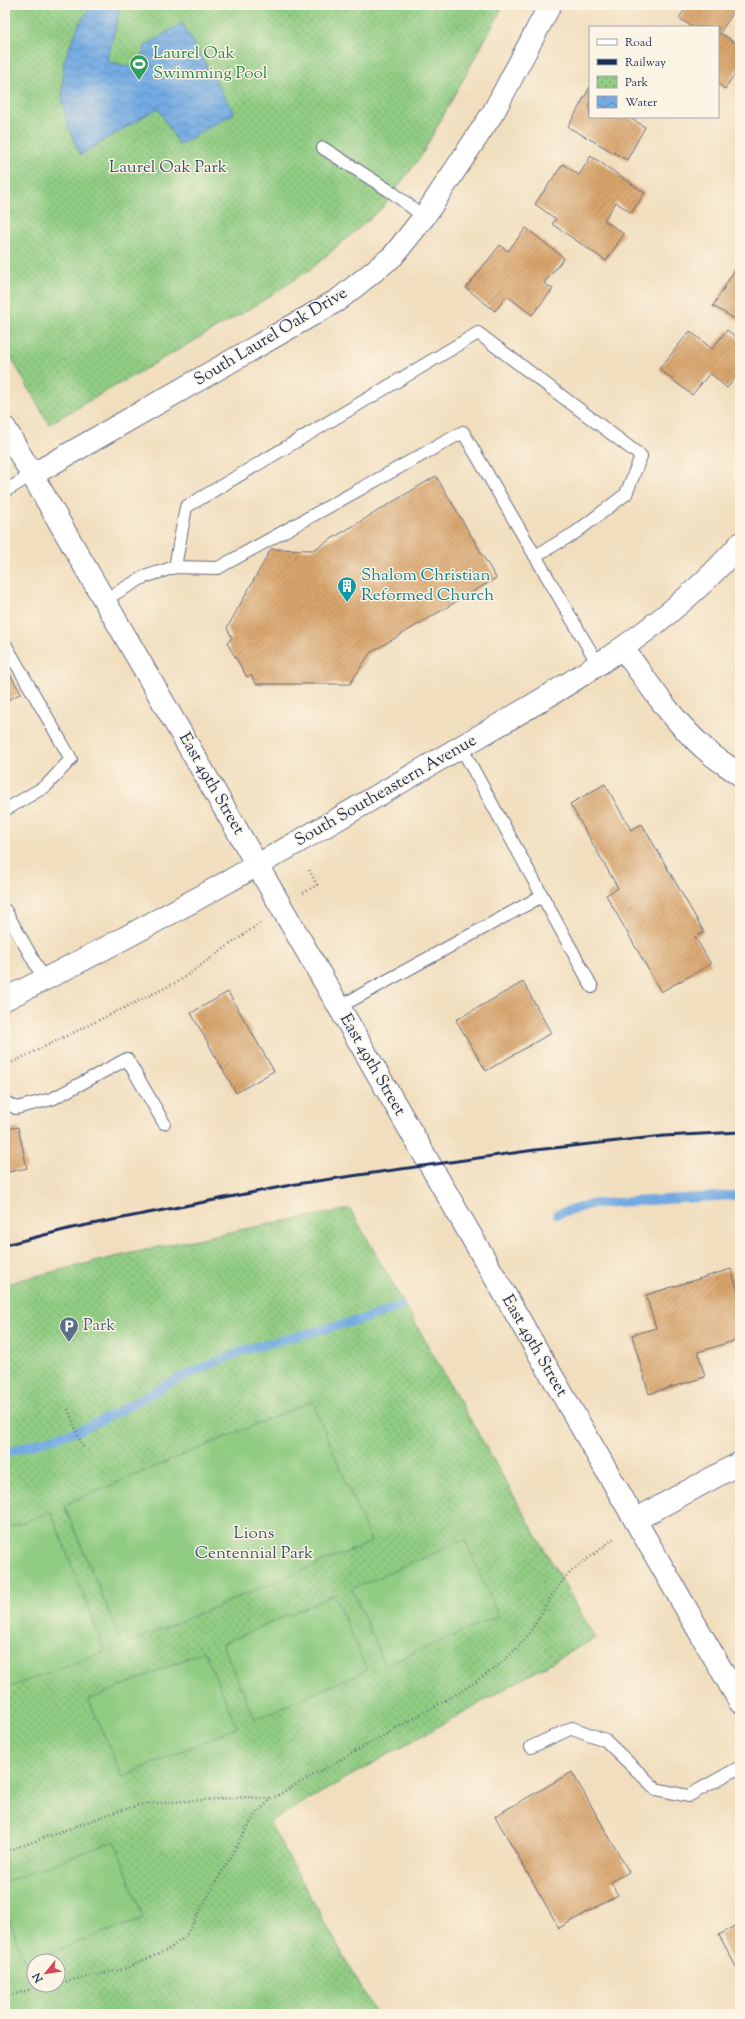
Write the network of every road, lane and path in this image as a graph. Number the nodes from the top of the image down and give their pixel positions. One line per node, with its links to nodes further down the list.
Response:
1 (550, 5): 3 (street, South Laurel Oak Drive)
2 (323, 148): 3 (lane)
3 (424, 217): 5 (street, South Laurel Oak Drive)
4 (5, 428): 5 (street, East 49th Street)
5 (32, 475): 6 (lane); 10 (street, East 49th Street)
6 (5, 491)
7 (740, 544): 12 (street, South Southeastern Avenue)
8 (535, 556): 9 (lane); 9 (lane); 13 (lane)
9 (175, 567): 10 (lane)
10 (104, 600): 18 (street, East 49th Street)
11 (5, 644): 16 (lane)
12 (623, 648): 13 (street, South Southeastern Avenue); 15 (street)
13 (598, 664): 14 (street, South Southeastern Avenue)
14 (461, 747): 17 (street, South Southeastern Avenue); 19 (lane)
15 (740, 775)
16 (5, 810)
17 (295, 844): 18 (street, South Southeastern Avenue); 20 (path)
18 (257, 865): 20 (street, East 49th Street); 22 (street, South Southeastern Avenue)
19 (542, 896): 23 (lane); 25 (lane)
20 (281, 906): 25 (street, East 49th Street); 26 (path)
21 (5, 910): 22 (lane)
22 (44, 979): 24 (street, South Southeastern Avenue)
23 (592, 987)
24 (5, 998)
25 (339, 1007): 32 (street, East 49th Street)
26 (5, 1066)
27 (5, 1102): 28 (lane)
28 (164, 1123)
29 (68, 1410): 30 (path)
30 (84, 1450)
31 (740, 1463): 32 (street)
32 (635, 1520): 33 (street, East 49th Street); 36 (path)
33 (740, 1702)
34 (531, 1747): 35 (lane)
35 (740, 1767)
36 (271, 1799): 37 (path); 38 (path)
37 (5, 1852)
38 (66, 1981)
39 (26, 1991): 40 (path)
40 (5, 1997)

